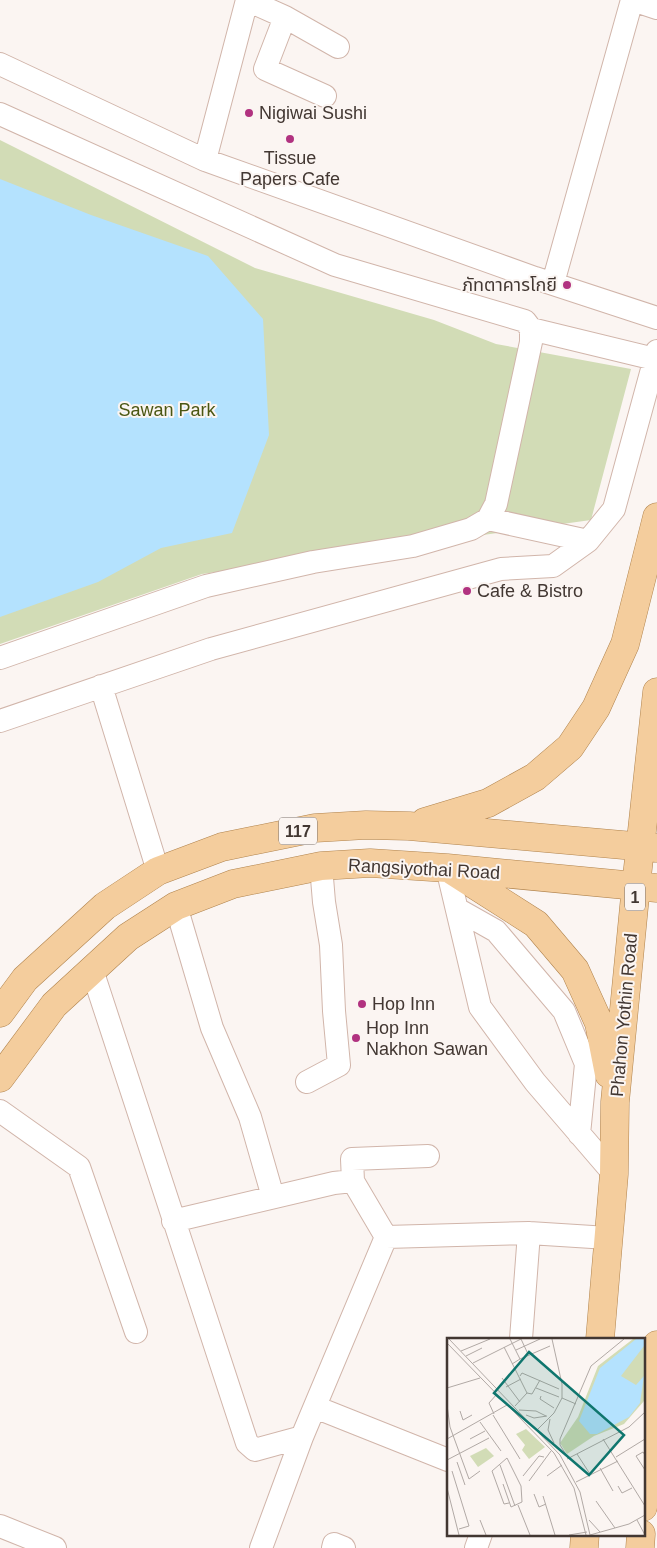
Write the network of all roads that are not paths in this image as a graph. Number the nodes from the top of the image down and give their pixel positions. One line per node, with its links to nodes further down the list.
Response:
1 (247, 0): 4 (street); 9 (street)
2 (632, 0): 3 (street); 10 (street)
3 (657, 8)
4 (285, 17): 5 (street); 7 (street)
5 (338, 47)
6 (0, 64): 9 (street)
7 (325, 96)
8 (0, 114): 12 (street)
9 (205, 160): 10 (street)
10 (553, 283): 11 (street)
11 (657, 318)
12 (531, 329): 13 (street); 15 (street)
13 (656, 355): 16 (street)
14 (657, 517): 21 (main road)
15 (488, 519): 16 (street); 17 (street)
16 (588, 541): 18 (street)
17 (0, 658)
18 (101, 686): 20 (street); 25 (street)
19 (657, 692): 22 (main road, Phahon Yothin Road / 1)
20 (0, 721)
21 (409, 826): 22 (main road, 117); 25 (main road, 117)
22 (649, 847): 26 (main road, Phahon Yothin Road / 1)
23 (321, 866): 24 (main road, Rangsiyothai Road / 117); 27 (main road, Rangsiyothai Road / 117); 32 (street)
24 (447, 868): 26 (main road, Rangsiyothai Road / 117); 28 (street); 33 (main road)
25 (158, 871): 30 (main road, 117)
26 (646, 887): 33 (main road, Phahon Yothin Road / 1)
27 (176, 906): 29 (main road, Rangsiyothai Road / 117); 39 (street)
28 (457, 909): 35 (street); 35 (street)
29 (92, 970): 31 (main road, Rangsiyothai Road / 117); 40 (street)
30 (0, 1013)
31 (0, 1078)
32 (307, 1082)
33 (615, 1102): 37 (main road, Phahon Yothin Road / 1)
34 (0, 1111): 44 (street)
35 (579, 1134): 37 (street)
36 (428, 1156): 38 (street)
37 (614, 1174): 43 (main road, Phahon Yothin Road / 1)
38 (354, 1181): 39 (street); 42 (street)
39 (273, 1197): 40 (street)
40 (173, 1220): 49 (street)
41 (529, 1233): 42 (street); 43 (street); 45 (street)
42 (386, 1237): 48 (street)
43 (608, 1238): 46 (main road, Phahon Yothin Road / 1)
44 (136, 1332)
45 (521, 1338)
46 (600, 1338)
47 (657, 1345): 51 (main road)
48 (315, 1407): 49 (street); 50 (street)
49 (302, 1437): 58 (street)
50 (447, 1460)
51 (644, 1495)
52 (644, 1507): 53 (street)
53 (657, 1508)
54 (0, 1526): 56 (street)
55 (481, 1536): 61 (street)
56 (19, 1541): 57 (street)
57 (55, 1548)
58 (261, 1548)
59 (333, 1548): 60 (street)
60 (344, 1548)
61 (476, 1548)

